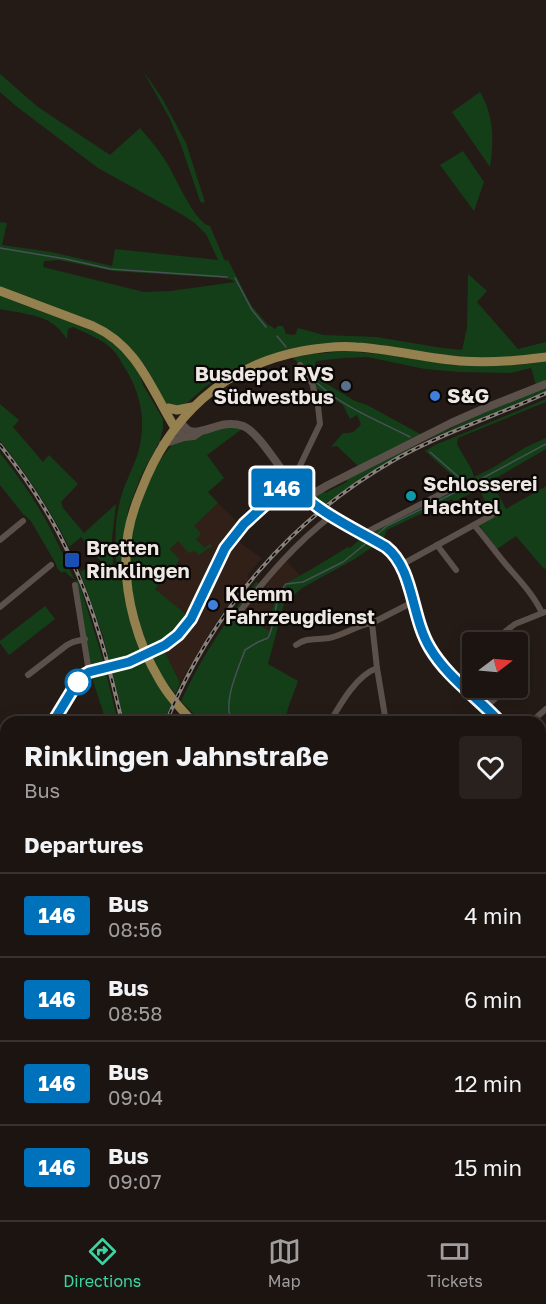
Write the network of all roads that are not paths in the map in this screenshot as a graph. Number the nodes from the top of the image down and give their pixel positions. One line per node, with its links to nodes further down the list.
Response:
1 (0, 291): 6 (main road)
2 (546, 357): 5 (main road)
3 (300, 365): 11 (street)
4 (546, 384): 13 (street)
5 (194, 406): 6 (main road); 7 (main road)
6 (167, 411): 7 (main road); 10 (main road)
7 (177, 425): 8 (street); 9 (street); 10 (main road)
8 (202, 431): 9 (street); 11 (street)
9 (184, 437): 10 (street)
10 (165, 441): 45 (main road)
11 (290, 482): 13 (street); 33 (street)
12 (462, 483): 18 (street)
13 (308, 500): 15 (street)
14 (492, 515): 17 (street)
15 (331, 516): 18 (street); 27 (street)
16 (23, 521): 19 (street)
17 (474, 525): 20 (street); 28 (street)
18 (366, 535): 22 (street)
19 (0, 540)
20 (437, 544): 22 (street); 23 (street)
21 (51, 565): 26 (street)
22 (401, 565): 25 (street)
23 (456, 570)
24 (75, 585): 31 (street)
25 (413, 602): 29 (street); 40 (street)
26 (0, 607)
27 (241, 610)
28 (544, 613): 30 (street)
29 (372, 623): 32 (street); 36 (street)
30 (504, 632)
31 (85, 639): 38 (street); 39 (street)
32 (296, 645)
33 (153, 650)
34 (139, 658): 35 (street)
35 (118, 666)
36 (377, 668): 46 (street); 47 (street)
37 (100, 670): 38 (street)
38 (89, 672): 44 (street)
39 (28, 675)
40 (462, 682)
41 (479, 698): 43 (street)
42 (496, 698): 43 (street)
43 (486, 707): 48 (street)
44 (58, 716)
45 (188, 716)
46 (333, 716)
47 (385, 716)
48 (494, 716)
49 (0, 886): 50 (street)
50 (0, 909)

